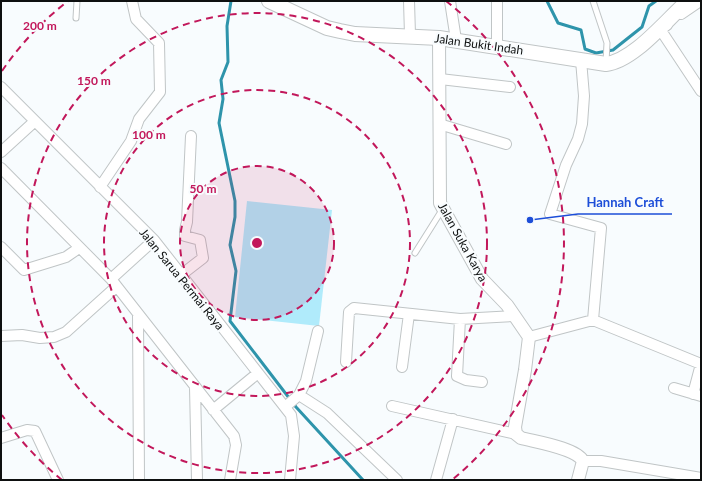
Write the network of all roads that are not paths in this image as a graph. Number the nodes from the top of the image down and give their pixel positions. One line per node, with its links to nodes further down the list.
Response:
1 (77, 1): 11 (lane)
2 (132, 1): 29 (street)
3 (272, 1): 13 (main road, Jalan Bukit Indah)
4 (409, 1): 13 (street)
5 (450, 1): 15 (street)
6 (497, 1): 16 (street)
7 (593, 1): 18 (lane)
8 (688, 1): 10 (main road)
9 (700, 1): 12 (street)
10 (679, 6): 12 (main road)
11 (76, 18)
12 (660, 29): 18 (main road); 22 (street)
13 (410, 35): 14 (main road, Jalan Bukit Indah)
14 (439, 38): 15 (main road, Jalan Bukit Indah); 19 (street, Jalan Suka Karya)
15 (456, 40): 16 (main road, Jalan Bukit Indah)
16 (498, 46): 17 (main road, Jalan Bukit Indah)
17 (581, 60): 18 (main road, Jalan Bukit Indah); 41 (street)
18 (606, 60)
19 (440, 79): 21 (street); 24 (street, Jalan Suka Karya)
20 (1, 87): 23 (street, Jalan Sarua Permai Raya)
21 (510, 87)
22 (701, 91)
23 (35, 121): 27 (street); 29 (street, Jalan Sarua Permai Raya)
24 (439, 124): 26 (street); 30 (street, Jalan Suka Karya)
25 (191, 136): 35 (street)
26 (506, 144)
27 (1, 152)
28 (1, 168): 33 (street)
29 (100, 187): 31 (street, Jalan Sarua Permai Raya)
30 (443, 209): 34 (lane); 39 (street, Jalan Suka Karya)
31 (154, 240): 35 (street, Jalan Sarua Permai Raya); 36 (street)
32 (1, 247): 33 (street)
33 (80, 248): 36 (street)
34 (415, 253)
35 (181, 275): 48 (street, Jalan Sarua Permai Raya)
36 (113, 283): 37 (street); 43 (street)
37 (138, 314): 50 (street); 62 (street)
38 (409, 314): 40 (street); 45 (street); 47 (street)
39 (514, 316): 40 (street); 44 (street, Jalan Suka Karya)
40 (460, 319): 49 (street)
41 (593, 320): 44 (street); 46 (street)
42 (318, 331): 53 (street)
43 (1, 336)
44 (529, 337): 57 (street)
45 (346, 362)
46 (701, 364): 52 (street)
47 (402, 367)
48 (258, 373): 53 (street, Jalan Sarua Permai Raya); 55 (street)
49 (482, 382)
50 (195, 387): 55 (street); 63 (street)
51 (674, 388): 52 (street)
52 (697, 395)
53 (292, 401): 65 (street, Jalan Sarua Permai Raya); 66 (street)
54 (392, 406): 56 (street)
55 (213, 410): 64 (street)
56 (453, 419): 57 (street); 67 (street)
57 (516, 434): 59 (street)
58 (1, 438): 61 (street)
59 (583, 461): 60 (street); 68 (street)
60 (701, 478)
61 (58, 480)
62 (139, 480)
63 (197, 480)
64 (232, 480)
65 (290, 480)
66 (397, 480)
67 (436, 480)
68 (578, 480)

